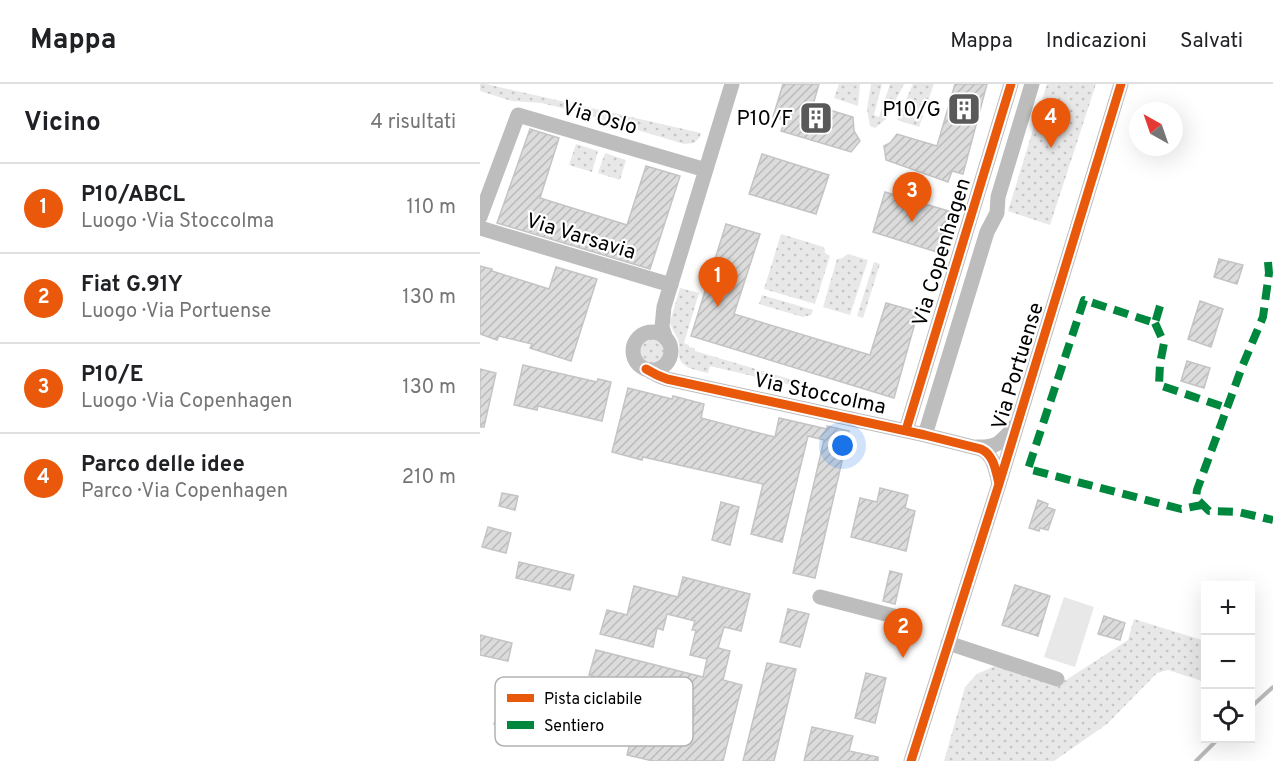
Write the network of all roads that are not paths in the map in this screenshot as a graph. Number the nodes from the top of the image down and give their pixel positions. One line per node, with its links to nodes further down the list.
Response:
1 (732, 84): 5 (street)
2 (1011, 84): 6 (street, Via Copenhagen)
3 (1032, 84): 7 (street, Via Copenhagen)
4 (1121, 84): 17 (street, Via Portuense)
5 (706, 170): 8 (street, Via Oslo); 11 (street)
6 (974, 206): 7 (street); 9 (street); 18 (street, Via Copenhagen)
7 (998, 207): 9 (street, Via Copenhagen)
8 (480, 217)
9 (992, 222): 19 (street, Via Copenhagen)
10 (480, 228): 11 (street, Via Varsavia)
11 (671, 285): 12 (street)
12 (664, 307): 13 (street); 14 (street)
13 (647, 333): 14 (street); 15 (street)
14 (669, 345): 15 (street); 16 (street)
15 (646, 369): 16 (street, Via Stoccolma)
16 (696, 384): 18 (street, Via Stoccolma)
17 (1020, 418): 20 (street, Via Stoccolma); 21 (street, Via Portuense)
18 (906, 430): 19 (street, Via Stoccolma)
19 (925, 435): 20 (street, Via Stoccolma)
20 (975, 447): 21 (street)
21 (999, 484): 24 (street, Via Portuense)
22 (820, 597): 23 (street)
23 (909, 620)
24 (948, 642): 25 (street); 26 (street, Via Portuense)
25 (1057, 679)
26 (911, 761)

